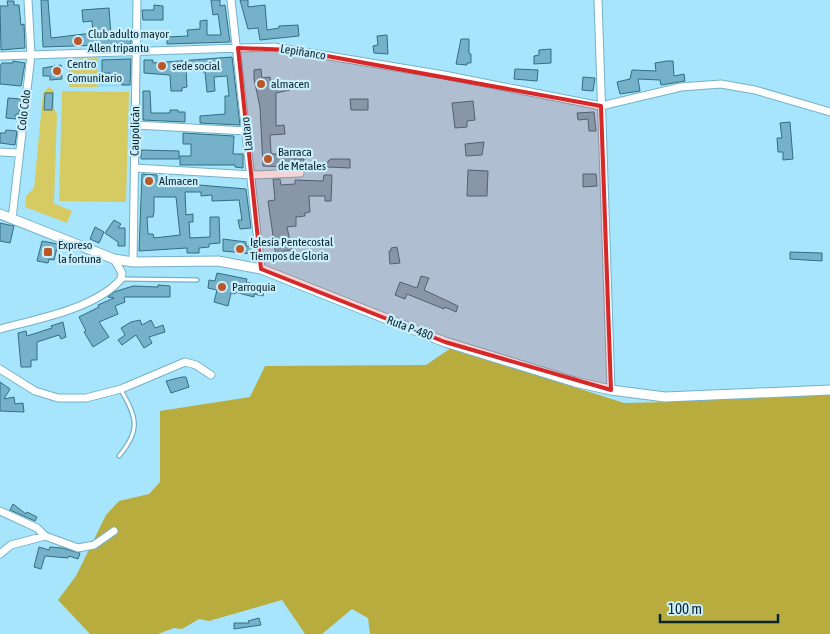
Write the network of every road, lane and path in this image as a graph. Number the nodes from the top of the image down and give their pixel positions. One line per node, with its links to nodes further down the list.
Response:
1 (28, 0): 7 (street, Colo Colo)
2 (137, 0): 6 (street, Caupolicán)
3 (231, 0): 5 (street, Lautaro)
4 (598, 0): 9 (street)
5 (238, 48): 6 (street, Lepiñanco); 9 (street, Lepiñanco); 12 (street, Lautaro)
6 (136, 53): 7 (street, Lepiñanco); 11 (street, Caupolicán)
7 (31, 55): 8 (street, Lepiñanco); 14 (street, Colo Colo)
8 (0, 56)
9 (601, 106): 10 (street); 29 (street)
10 (830, 112)
11 (135, 125): 12 (street); 15 (street, Caupolicán)
12 (247, 132): 17 (street, Lautaro)
13 (0, 152): 14 (street)
14 (19, 154): 19 (street, Colo Colo)
15 (135, 168): 17 (street); 21 (street, Caupolicán)
16 (300, 173): 17 (street)
17 (252, 176): 22 (street, Lautaro)
18 (0, 214): 19 (street, Ruta P-480)
19 (12, 219): 20 (street, Ruta P-480)
20 (114, 259): 21 (street, Ruta P-480); 23 (street)
21 (133, 262): 22 (street, Ruta P-480)
22 (261, 269): 29 (street, Ruta P-480)
23 (121, 279): 24 (lane); 25 (street)
24 (197, 280)
25 (0, 329)
26 (0, 369): 28 (street)
27 (211, 375): 28 (street)
28 (121, 389): 31 (lane)
29 (611, 390): 30 (street, Ruta P-480)
30 (830, 390)
31 (119, 456)
32 (0, 512): 34 (street)
33 (114, 531): 34 (street)
34 (45, 536): 35 (street)
35 (0, 554)

